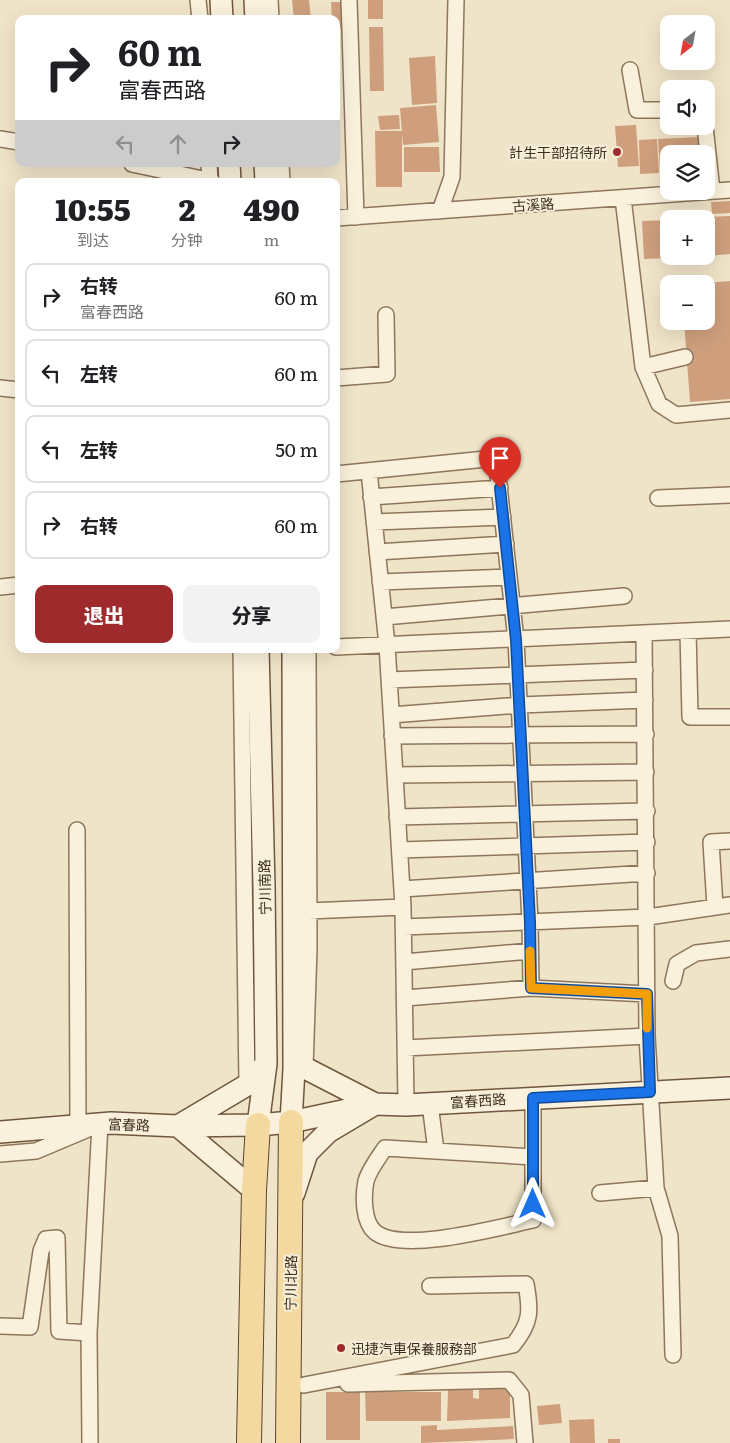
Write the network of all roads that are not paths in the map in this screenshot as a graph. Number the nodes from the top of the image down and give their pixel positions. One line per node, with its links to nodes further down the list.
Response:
1 (198, 0): 7 (street)
2 (222, 0): 8 (main road)
3 (255, 0): 9 (main road)
4 (270, 0): 10 (street)
5 (349, 0): 11 (street)
6 (456, 0): 22 (street)
7 (200, 15)
8 (222, 15)
9 (256, 15)
10 (271, 15)
11 (343, 44): 23 (street)
12 (630, 70): 13 (street)
13 (660, 110)
14 (0, 139): 15 (street)
15 (15, 141)
16 (146, 167): 17 (street)
17 (197, 178)
18 (730, 190): 19 (street, 古溪路)
19 (715, 191)
20 (660, 195): 21 (street, 古溪路)
21 (622, 198): 22 (street, 古溪路); 27 (street)
22 (440, 211): 23 (street, 古溪路)
23 (356, 217): 24 (street, 古溪路)
24 (340, 218)
25 (386, 315): 28 (street)
26 (685, 356): 27 (street)
27 (643, 367): 31 (street)
28 (340, 378)
29 (0, 388): 30 (street)
30 (15, 390)
31 (730, 410)
32 (369, 471): 33 (street); 34 (street); 36 (street)
33 (340, 474)
34 (500, 488): 36 (street); 38 (street)
35 (730, 496): 37 (street)
36 (372, 497): 39 (street)
37 (658, 498)
38 (503, 517): 39 (street); 40 (street)
39 (374, 522): 41 (street)
40 (506, 544): 41 (street); 42 (street)
41 (377, 552): 43 (street)
42 (510, 577): 43 (street); 47 (street)
43 (380, 582): 48 (street)
44 (15, 585): 45 (street)
45 (0, 587)
46 (624, 596): 47 (street)
47 (512, 606): 48 (street); 52 (street)
48 (384, 617): 53 (street)
49 (730, 629): 50 (street)
50 (688, 631): 51 (street); 65 (street)
51 (644, 634): 52 (street); 59 (street)
52 (516, 640): 53 (street); 60 (street)
53 (387, 645): 54 (street); 61 (street)
54 (340, 647)
55 (241, 653): 100 (street)
56 (258, 653): 98 (main road, 宁川南路)
57 (292, 653): 99 (main road, 宁川南路)
58 (308, 653): 85 (street)
59 (645, 670): 60 (street); 62 (street)
60 (518, 676): 61 (street); 63 (street)
61 (389, 680): 64 (street)
62 (645, 700): 63 (street); 66 (street)
63 (520, 705): 64 (street); 68 (street)
64 (391, 715): 67 (street)
65 (730, 717)
66 (646, 734): 68 (street); 69 (street)
67 (392, 736): 68 (street); 71 (street)
68 (521, 736): 70 (street)
69 (646, 772): 70 (street); 72 (street)
70 (523, 773): 71 (street); 73 (street)
71 (395, 775): 74 (street)
72 (646, 811): 73 (street); 77 (street)
73 (525, 814): 74 (street); 78 (street)
74 (397, 817): 79 (street)
75 (77, 830): 110 (street)
76 (730, 841): 83 (street)
77 (647, 842): 78 (street); 80 (street)
78 (526, 846): 79 (street); 81 (street)
79 (400, 850): 82 (street)
80 (647, 873): 81 (street); 86 (street)
81 (528, 882): 82 (street); 87 (street)
82 (402, 889): 84 (street)
83 (722, 906): 86 (street)
84 (403, 907): 85 (street); 88 (street)
85 (308, 911): 99 (street)
86 (648, 916): 87 (street); 94 (street)
87 (530, 922): 88 (street); 90 (street)
88 (403, 927): 91 (street)
89 (730, 950): 92 (street)
90 (530, 951): 91 (street); 93 (street)
91 (404, 962): 95 (street)
92 (673, 980)
93 (531, 988): 94 (street); 95 (street)
94 (647, 994): 96 (street)
95 (405, 998): 97 (street)
96 (647, 1036): 97 (street); 102 (street)
97 (405, 1048): 106 (street)
98 (266, 1064): 100 (main road); 109 (main road, 宁川南路)
99 (300, 1068): 104 (main road); 107 (main road, 宁川南路)
100 (247, 1085): 111 (main road)
101 (730, 1088): 102 (main road, 富春西路)
102 (650, 1092): 103 (main road, 富春西路); 116 (street)
103 (533, 1098): 105 (main road, 富春西路); 115 (street)
104 (375, 1104): 106 (main road, 富春西路); 107 (main road, 富春西路); 119 (main road)
105 (430, 1104): 106 (main road, 富春西路); 113 (street)
106 (406, 1105)
107 (291, 1122): 109 (main road, 富春西路); 119 (main road, 宁川北路)
108 (100, 1124): 110 (main road, 富春路); 111 (main road, 富春路); 114 (street); 122 (street)
109 (258, 1125): 111 (main road, 富春路); 117 (main road)
110 (78, 1126): 112 (main road, 富春路)
111 (178, 1126): 117 (main road)
112 (0, 1132)
113 (436, 1151): 115 (street); 115 (street)
114 (0, 1154)
115 (533, 1157)
116 (656, 1188): 118 (street); 123 (street)
117 (254, 1190): 126 (main road)
118 (600, 1192)
119 (291, 1202): 124 (main road, 宁川北路)
120 (430, 1286): 124 (street)
121 (0, 1326): 122 (street)
122 (89, 1333): 125 (street)
123 (673, 1355)
124 (296, 1385): 127 (main road, 宁川北路); 128 (street)
125 (90, 1443)
126 (249, 1443)
127 (288, 1443)
128 (525, 1443)

